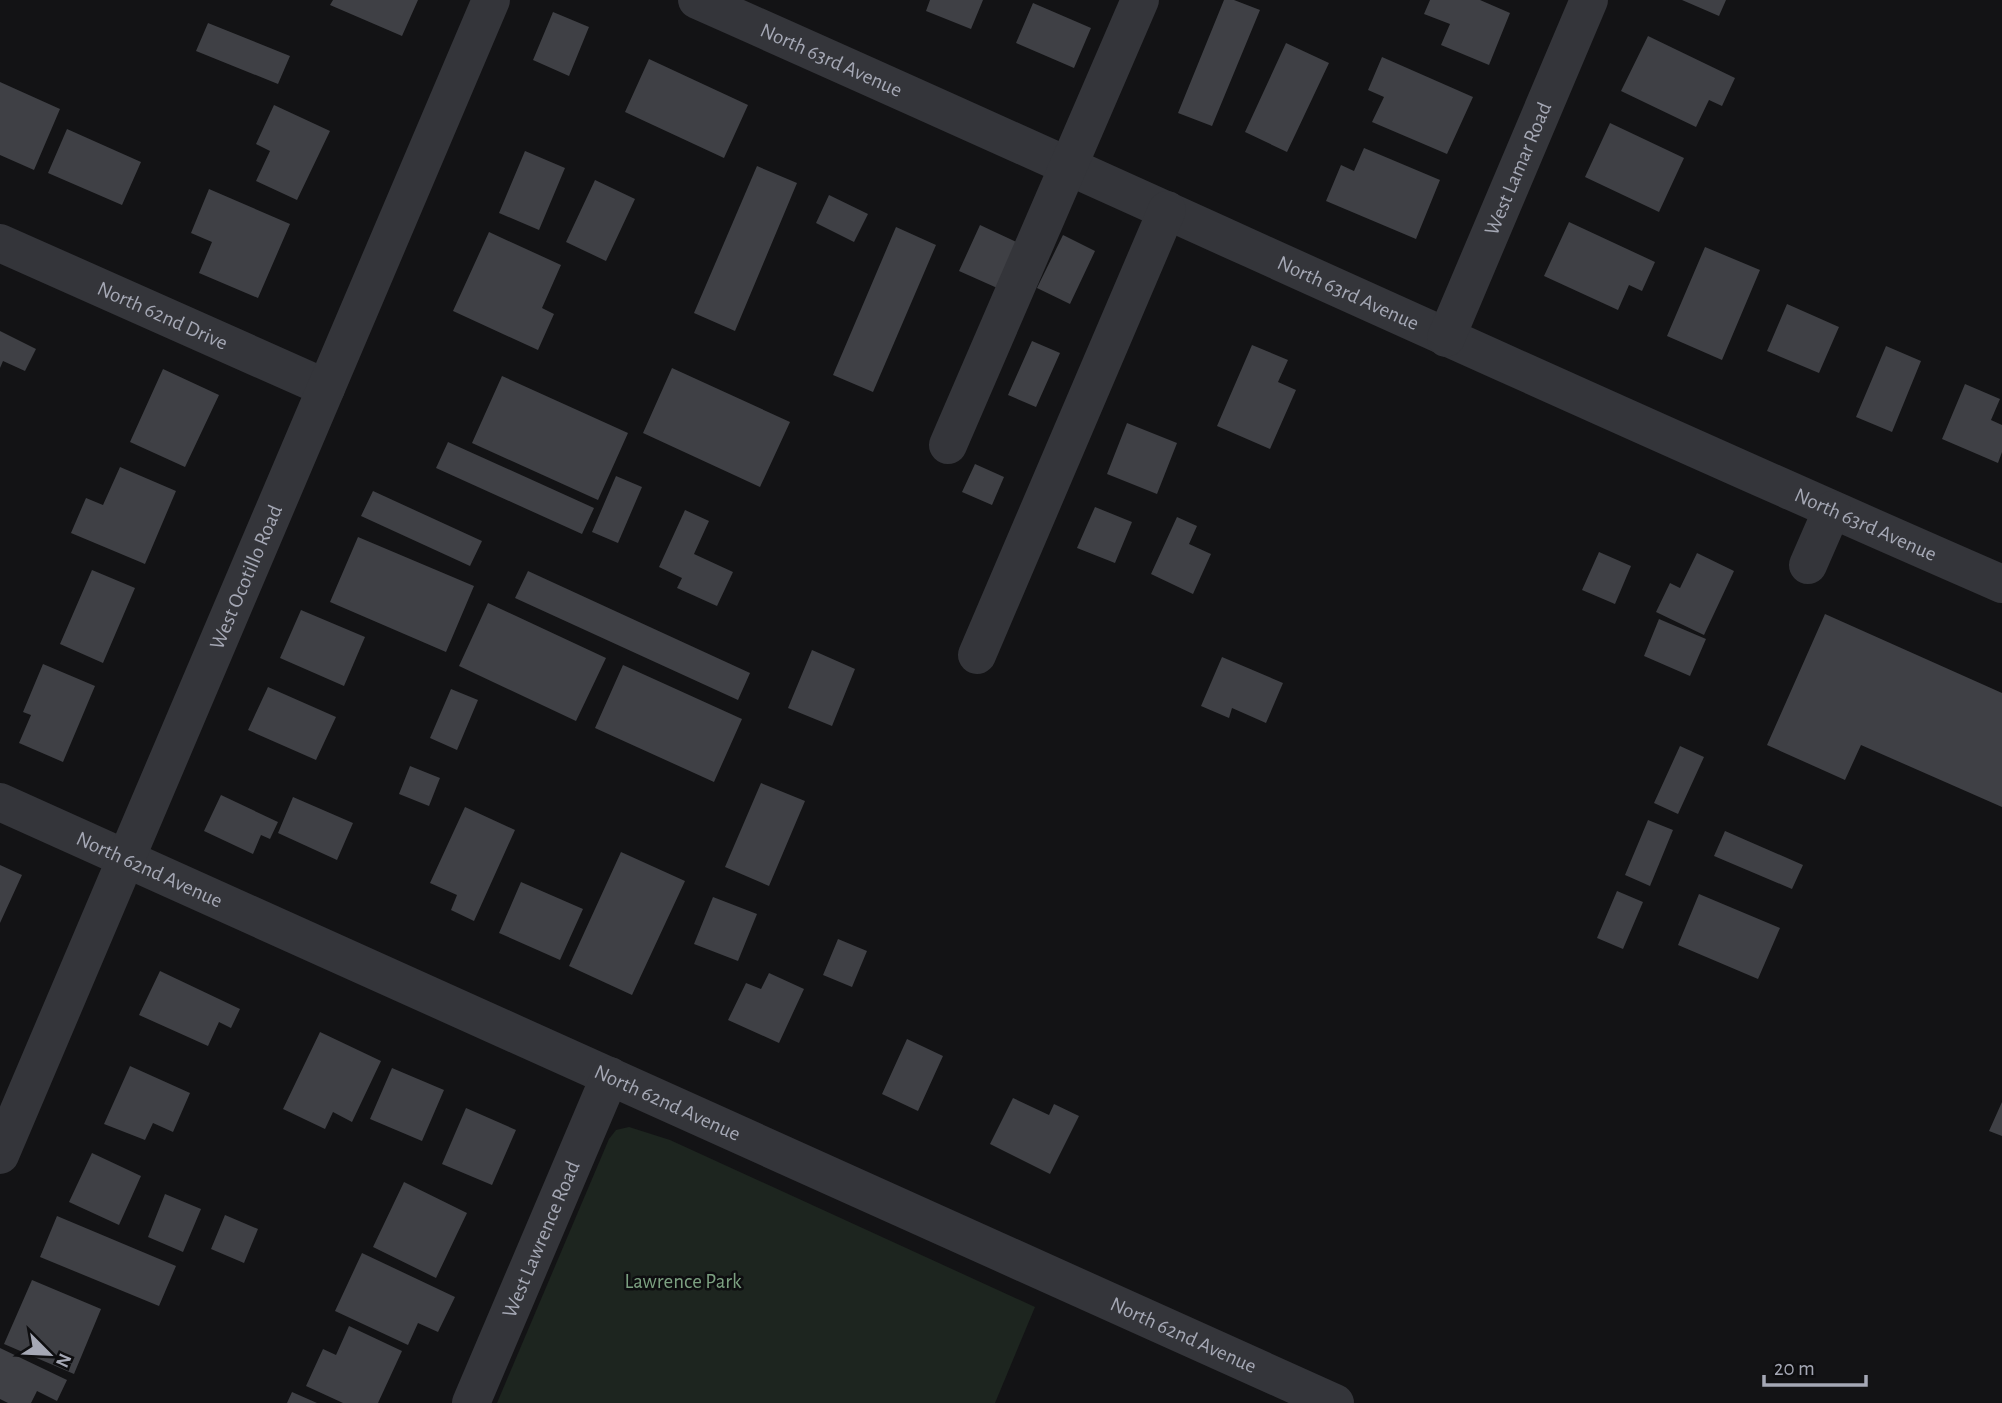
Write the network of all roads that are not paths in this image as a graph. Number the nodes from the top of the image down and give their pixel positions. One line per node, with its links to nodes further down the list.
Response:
1 (491, 0): 9 (street, West Ocotillo Road)
2 (697, 0): 5 (street, North 63rd Avenue)
3 (1140, 0): 5 (street)
4 (1579, 3): 8 (street, West Lamar Road)
5 (1070, 165): 6 (street, North 63rd Avenue); 10 (street)
6 (1167, 210): 8 (street, North 63rd Avenue); 14 (street)
7 (0, 243): 9 (street, North 62nd Drive)
8 (1446, 338): 11 (street, North 63rd Avenue)
9 (326, 388): 16 (street, West Ocotillo Road)
10 (948, 445)
11 (1832, 510): 12 (street); 13 (street, North 63rd Avenue)
12 (1808, 565)
13 (2002, 584)
14 (977, 655)
15 (0, 802): 16 (street, North 62nd Avenue)
16 (126, 858): 17 (street, North 62nd Avenue); 18 (street, West Ocotillo Road)
17 (610, 1076): 19 (street, West Lawrence Road); 20 (street, North 62nd Avenue)
18 (0, 1155)
19 (471, 1403)
20 (1335, 1403)

